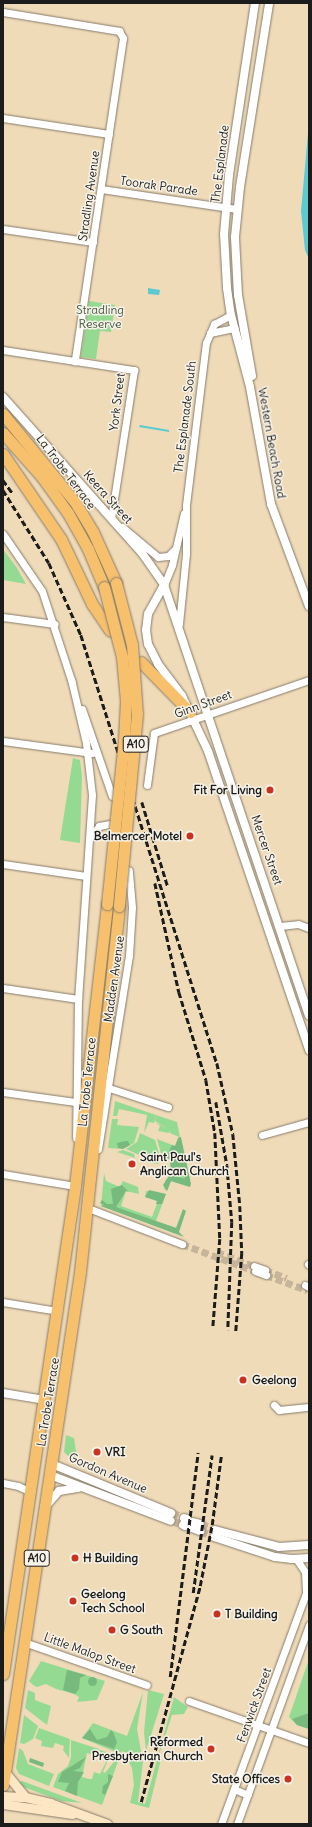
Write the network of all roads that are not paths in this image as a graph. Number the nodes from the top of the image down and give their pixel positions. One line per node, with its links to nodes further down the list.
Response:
1 (255, 3): 7 (street, The Esplanade)
2 (269, 3): 8 (street, The Esplanade)
3 (3, 12): 5 (street, Stradling Avenue)
4 (3, 118): 5 (street)
5 (109, 134): 6 (street, Stradling Avenue)
6 (101, 189): 7 (street, Toorak Parade); 10 (street, Stradling Avenue)
7 (226, 207): 8 (street, Toorak Parade); 11 (street, The Esplanade)
8 (237, 209): 12 (street, The Esplanade)
9 (3, 229): 10 (street)
10 (93, 242): 17 (street, Stradling Avenue)
11 (231, 315): 12 (street); 14 (street, The Esplanade); 15 (street, The Esplanade South)
12 (241, 315): 13 (street, The Esplanade)
13 (243, 325): 14 (street); 27 (street, Western Beach Road)
14 (234, 328): 15 (street); 28 (street, Western Beach Road)
15 (210, 333): 22 (street, The Esplanade South)
16 (3, 350): 17 (street, York Street)
17 (75, 361): 23 (street, York Street)
18 (3, 397): 23 (street, Keera Street)
19 (3, 414): 64 (highway, La Trobe Terrace / A10, bridge)
20 (3, 432): 61 (highway, La Trobe Terrace / A10, bridge)
21 (3, 454): 32 (highway)
22 (186, 505): 25 (street, The Esplanade South); 31 (street, The Esplanade South)
23 (111, 519): 25 (street); 26 (street, Keera Street)
24 (3, 534): 30 (street)
25 (175, 549): 26 (street, The Esplanade South)
26 (164, 585): 31 (street, Keera Street); 37 (street, The Esplanade South)
27 (309, 590)
28 (309, 606)
29 (3, 617): 30 (street)
30 (55, 624): 34 (street)
31 (179, 624): 36 (street, Mercer Street)
32 (110, 631)
33 (141, 662): 37 (highway)
34 (71, 679): 39 (street); 40 (street)
35 (309, 680): 36 (street, Ginn Street)
36 (209, 713): 37 (street, Ginn Street); 48 (street, Mercer Street)
37 (192, 715): 41 (street, Ginn Street); 50 (street, Mercer Street)
38 (3, 741): 40 (street)
39 (97, 752): 40 (street); 42 (street)
40 (88, 754): 44 (street)
41 (147, 785)
42 (112, 796)
43 (109, 824): 44 (street)
44 (90, 838): 47 (street)
45 (3, 864): 47 (street)
46 (129, 870): 55 (street, Madden Avenue)
47 (86, 876): 52 (street)
48 (280, 926): 49 (street); 50 (street); 53 (street, Mercer Street)
49 (309, 928)
50 (269, 930): 54 (street, Mercer Street)
51 (3, 988): 52 (street)
52 (78, 999): 57 (street)
53 (309, 1015)
54 (309, 1050)
55 (109, 1088): 58 (street); 64 (street, Madden Avenue)
56 (3, 1092): 57 (street)
57 (75, 1102): 61 (street)
58 (168, 1107)
59 (309, 1122): 60 (street)
60 (262, 1135)
61 (77, 1171): 63 (highway, La Trobe Terrace / A10)
62 (3, 1174): 63 (street)
63 (75, 1186): 69 (highway, La Trobe Terrace / A10)
64 (88, 1208): 65 (street); 72 (highway, La Trobe Terrace / A10)
65 (183, 1242)
66 (255, 1268): 67 (street)
67 (266, 1272)
68 (3, 1302): 69 (street)
69 (58, 1311): 71 (highway, La Trobe Terrace / A10)
70 (3, 1393): 71 (street)
71 (45, 1400): 72 (highway); 75 (highway, La Trobe Terrace / A10)
72 (61, 1402): 76 (highway, La Trobe Terrace / A10)
73 (274, 1405): 74 (street)
74 (309, 1407)
75 (34, 1468): 76 (highway, Gordon Avenue); 79 (highway, La Trobe Terrace / A10)
76 (51, 1469): 78 (street, Gordon Avenue); 81 (highway, La Trobe Terrace / A10); 82 (street, Gordon Avenue)
77 (3, 1483): 79 (street)
78 (87, 1489): 80 (street, Gordon Avenue); 81 (street)
79 (31, 1492): 92 (highway, La Trobe Terrace / A10)
80 (116, 1499): 82 (street, Gordon Avenue); 82 (street, Gordon Avenue)
81 (45, 1508): 91 (highway, La Trobe Terrace / A10)
82 (162, 1510)
83 (214, 1537): 85 (street)
84 (309, 1545): 85 (street)
85 (248, 1546): 87 (street)
86 (309, 1558): 87 (street)
87 (298, 1560): 89 (street, Fenwick Street)
88 (309, 1585): 89 (street, Fenwick Street)
89 (306, 1594): 95 (street, Fenwick Street)
90 (309, 1625): 96 (street, Fenwick Street)
91 (24, 1642): 93 (street, Little Malop Street); 98 (highway, La Trobe Terrace / A10)
92 (3, 1670)
93 (147, 1685)
94 (189, 1702): 95 (street)
95 (259, 1726): 96 (street); 100 (street, Fenwick Street)
96 (271, 1730): 97 (street); 101 (street, Fenwick Street)
97 (309, 1743)
98 (5, 1772): 99 (highway, La Trobe Terrace / A10); 103 (main road)
99 (3, 1785)
100 (234, 1788): 101 (street); 107 (street, Fenwick Street)
101 (248, 1795): 108 (street, Fenwick Street)
102 (3, 1796): 103 (main road)
103 (24, 1797): 105 (main road)
104 (3, 1804): 105 (main road)
105 (79, 1814): 106 (main road)
106 (107, 1824)
107 (221, 1824)
108 (236, 1824)

